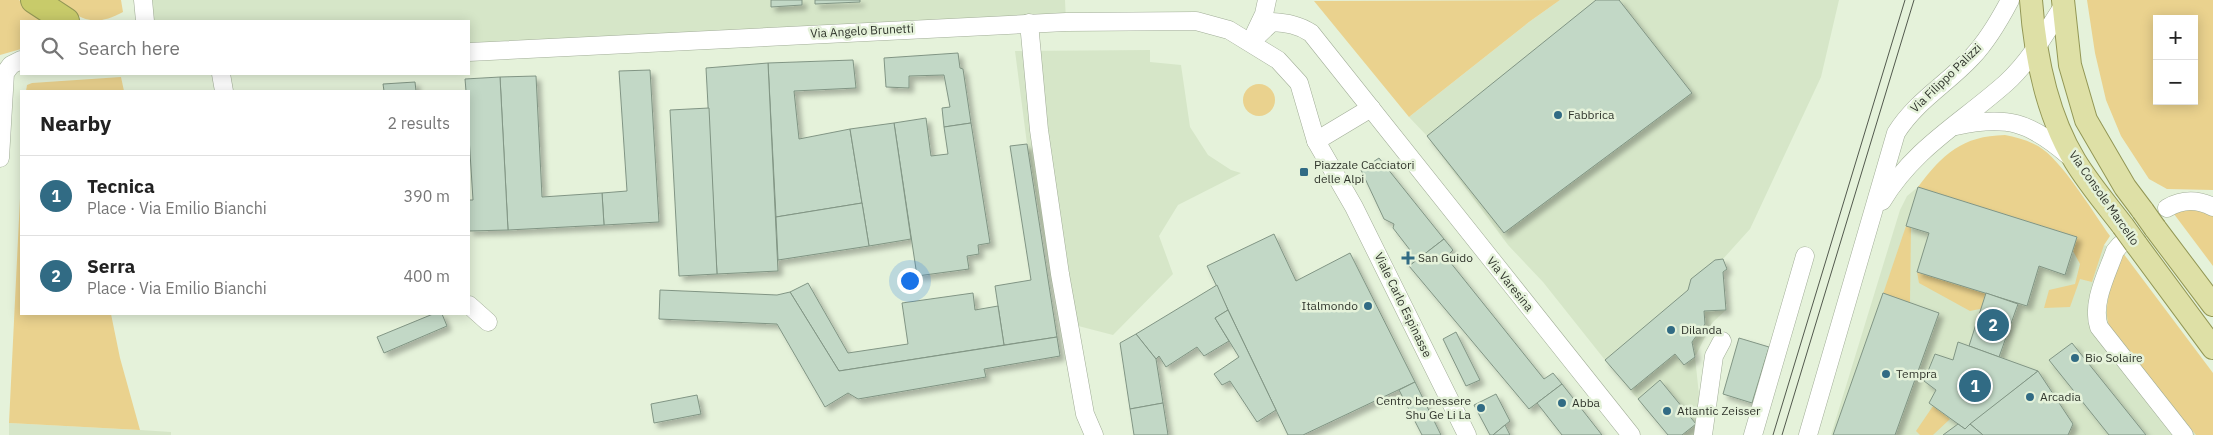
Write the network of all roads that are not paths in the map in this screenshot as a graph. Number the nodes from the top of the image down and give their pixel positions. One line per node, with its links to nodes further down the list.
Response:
1 (34, 0): 7 (highway)
2 (143, 0): 8 (street)
3 (1267, 0): 10 (street)
4 (2010, 0): 23 (street, Via Filippo Palizzi)
5 (2032, 0): 11 (main road, Via Console Marcello)
6 (2063, 3): 11 (street, Via Filippo Palizzi); 26 (main road, Via Console Marcello)
7 (64, 20)
8 (146, 20)
9 (1029, 23): 10 (street, Via Angelo Brunetti); 12 (street, Via Angelo Brunetti); 31 (street)
10 (1250, 42): 16 (street); 18 (street)
11 (2037, 46): 17 (street, Via Filippo Palizzi); 20 (main road, Via Console Marcello)
12 (470, 52)
13 (20, 60): 19 (street)
14 (221, 75): 15 (street)
15 (224, 90)
16 (1371, 108): 18 (street); 33 (street, Via Varesina)
17 (1953, 127): 20 (street); 23 (street, Via Filippo Palizzi)
18 (1316, 141): 32 (street, Viale Carlo Espinasse)
19 (0, 158)
20 (2076, 162): 24 (main road, Via Console Marcello)
21 (2213, 207): 22 (street)
22 (2167, 208)
23 (1873, 216): 36 (street, Via Filippo Palizzi)
24 (2126, 238): 30 (main road, Via Console Marcello); 37 (street)
25 (1805, 256): 35 (street)
26 (2213, 304)
27 (470, 306): 28 (street)
28 (488, 322)
29 (1722, 341): 34 (street)
30 (2213, 348)
31 (1094, 435)
32 (1467, 435)
33 (1631, 435)
34 (1703, 435)
35 (1753, 435)
36 (1808, 435)
37 (2184, 435)

